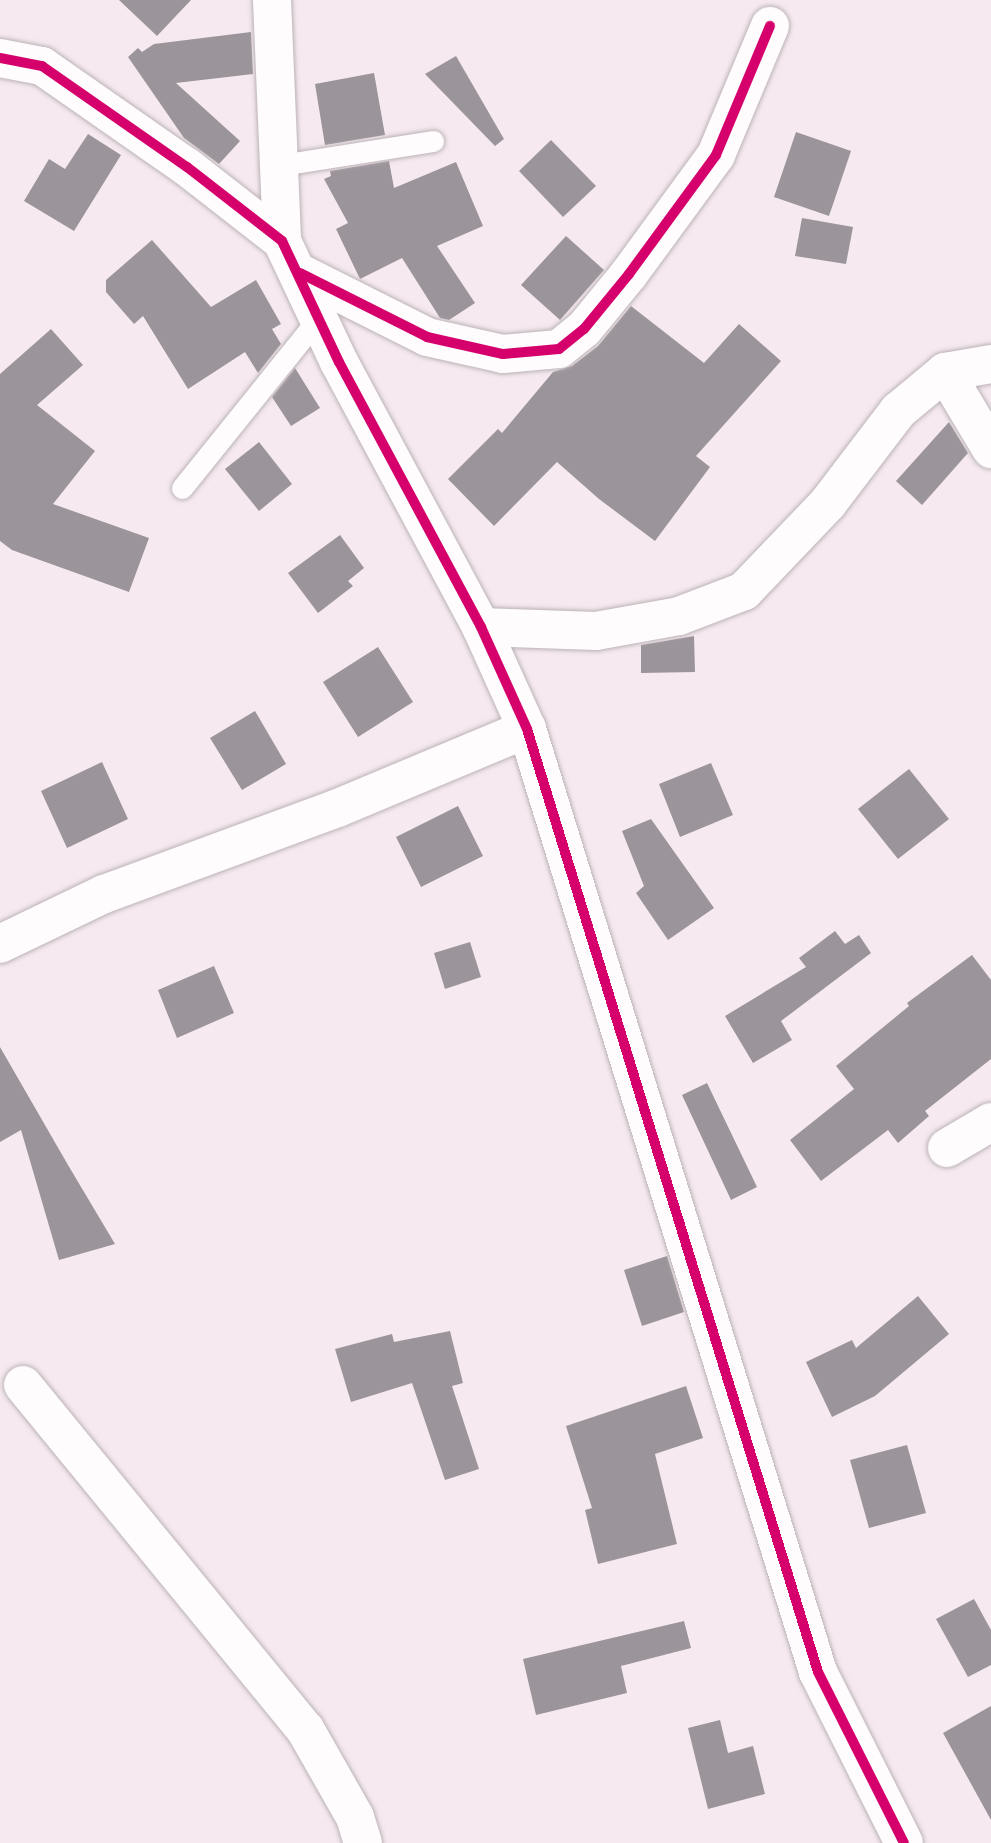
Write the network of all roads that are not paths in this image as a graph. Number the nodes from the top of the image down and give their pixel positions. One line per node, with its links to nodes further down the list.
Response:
1 (272, 0): 5 (street)
2 (770, 26): 6 (street)
3 (0, 58): 6 (street)
4 (433, 141): 5 (lane)
5 (281, 165): 6 (street)
6 (291, 257): 7 (street)
7 (318, 319): 11 (lane); 12 (street)
8 (991, 364): 9 (street)
9 (946, 372): 10 (street); 12 (street)
10 (991, 449)
11 (182, 488)
12 (481, 627): 13 (street)
13 (527, 729): 14 (street); 19 (street)
14 (0, 944)
15 (991, 1122): 16 (street)
16 (947, 1148)
17 (23, 1385): 18 (street)
18 (363, 1843)
19 (904, 1843)

